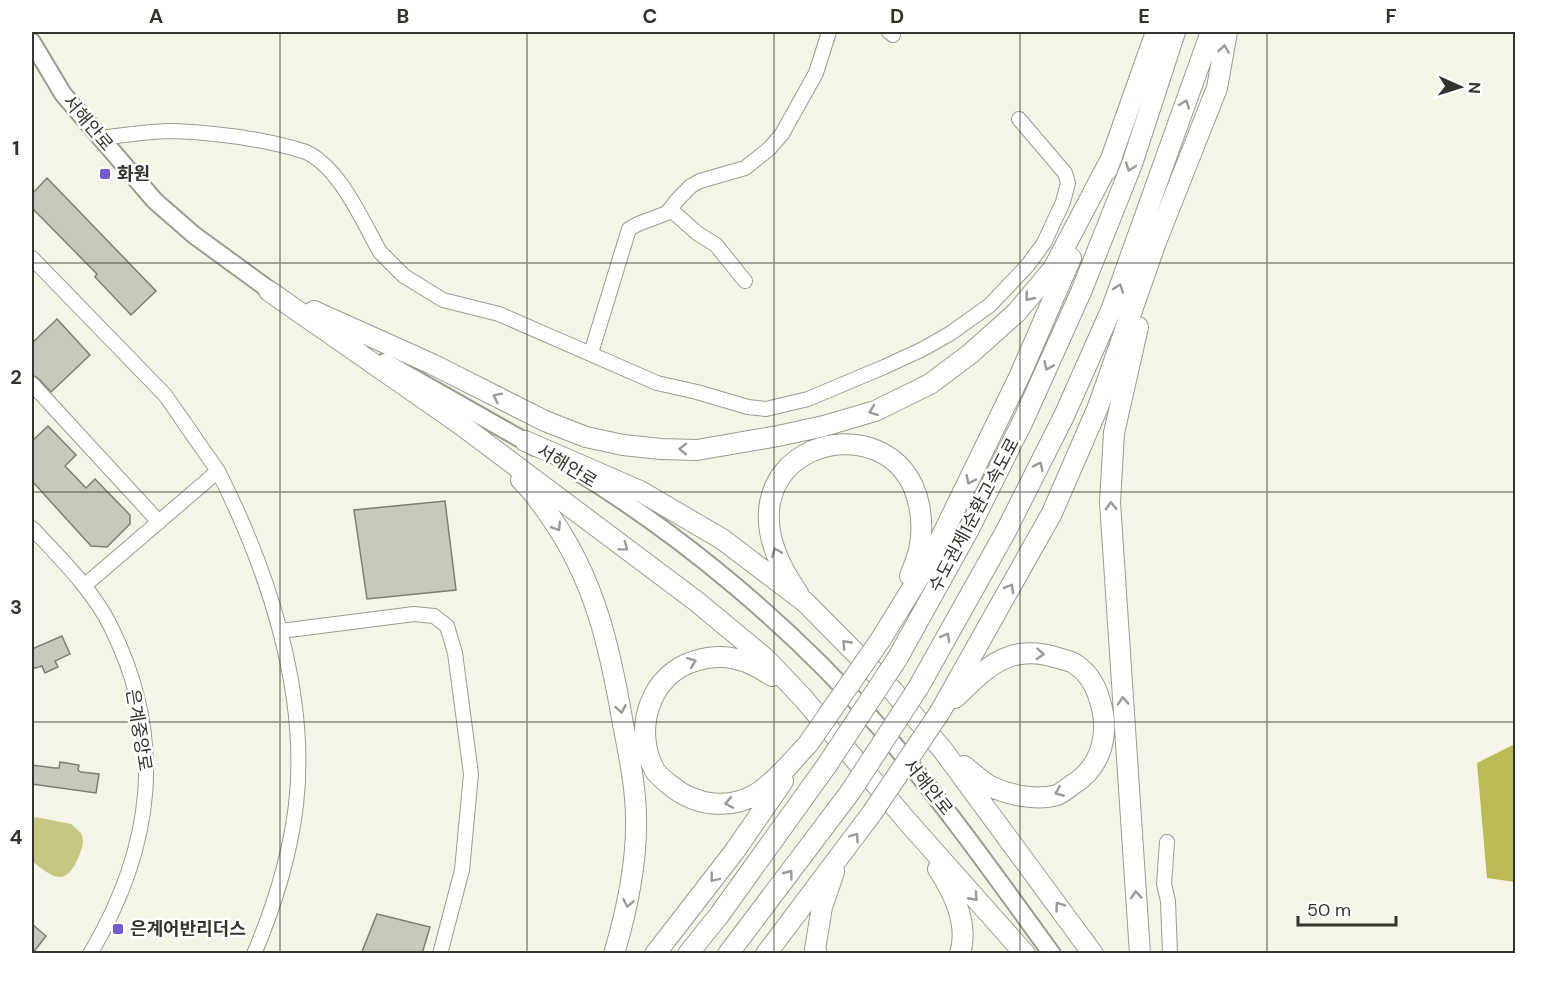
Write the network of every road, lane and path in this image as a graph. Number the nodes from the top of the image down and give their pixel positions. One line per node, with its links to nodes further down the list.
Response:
1 (829, 32): 10 (street)
2 (1155, 32): 9 (highway)
3 (1175, 32): 38 (highway, 수도권제1순환고속도로, one-way to 38, bridge)
4 (1211, 32): 39 (highway, 수도권제1순환고속도로, one-way to 4, bridge)
5 (1227, 32): 11 (highway, one-way to 5)
6 (32, 42): 8 (main road, 서해안로)
7 (1019, 119): 15 (street)
8 (101, 138): 14 (main road, 서해안로); 15 (street)
9 (1112, 157): 14 (highway, one-way to 14); 25 (highway, one-way to 25)
10 (671, 210): 13 (street); 15 (street)
11 (1156, 242): 27 (highway, one-way to 11); 46 (highway, one-way to 11)
12 (32, 258): 19 (street)
13 (745, 281)
14 (269, 291): 17 (highway); 18 (main road, 서해안로)
15 (591, 353)
16 (32, 384): 20 (street)
17 (460, 424): 26 (highway, one-way to 26); 36 (highway, one-way to 36)
18 (525, 441): 23 (highway); 44 (main road, 서해안로)
19 (218, 471): 20 (street); 24 (street)
20 (159, 522): 22 (street)
21 (32, 528): 22 (street, 은계중앙로)
22 (84, 586): 33 (street, 은계중앙로)
23 (805, 602): 25 (highway, one-way to 25); 29 (highway, one-way to 23)
24 (281, 631): 34 (street); 35 (street)
25 (885, 631): 28 (highway, bridge)
26 (803, 698): 28 (highway, one-way to 26); 30 (highway)
27 (940, 712): 29 (highway, one-way to 29); 32 (highway, one-way to 27, bridge)
28 (808, 744): 37 (highway, one-way to 37)
29 (942, 749): 45 (highway, one-way to 29)
30 (907, 821): 42 (highway); 43 (highway, one-way to 43)
31 (1167, 842): 47 (street)
32 (838, 860): 40 (highway); 41 (highway)
33 (90, 954)
34 (254, 954)
35 (440, 954)
36 (615, 954)
37 (655, 954)
38 (688, 954)
39 (728, 954)
40 (766, 954)
41 (817, 954)
42 (960, 954)
43 (1025, 954)
44 (1052, 954)
45 (1093, 954)
46 (1140, 954)
47 (1170, 954)

